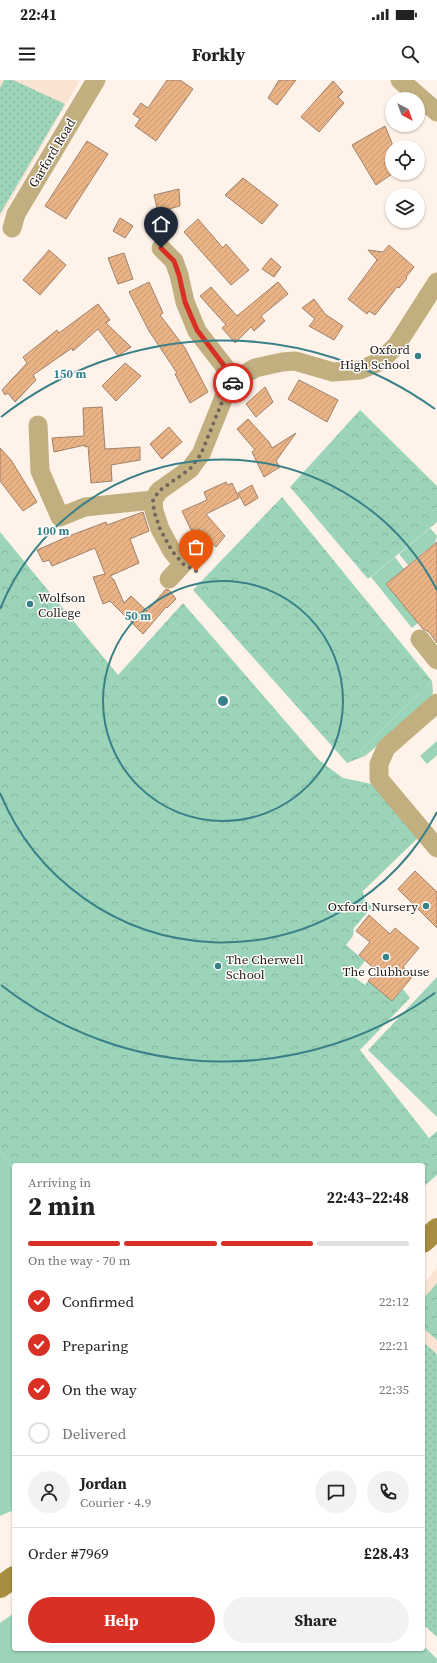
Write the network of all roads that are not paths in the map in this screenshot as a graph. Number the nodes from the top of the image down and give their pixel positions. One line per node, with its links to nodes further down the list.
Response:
1 (96, 80): 4 (street, Garford Road)
2 (400, 80): 3 (street)
3 (437, 112)
4 (12, 228)
5 (161, 248): 7 (street)
6 (437, 282): 7 (street)
7 (235, 380): 9 (street)
8 (38, 425): 9 (street)
9 (153, 500): 10 (street)
10 (169, 579)
11 (420, 639): 12 (street)
12 (437, 660)
13 (437, 703): 14 (street)
14 (437, 848)
15 (437, 1229): 16 (main road)
16 (425, 1240)
17 (12, 1578): 18 (main road)
18 (0, 1587)

